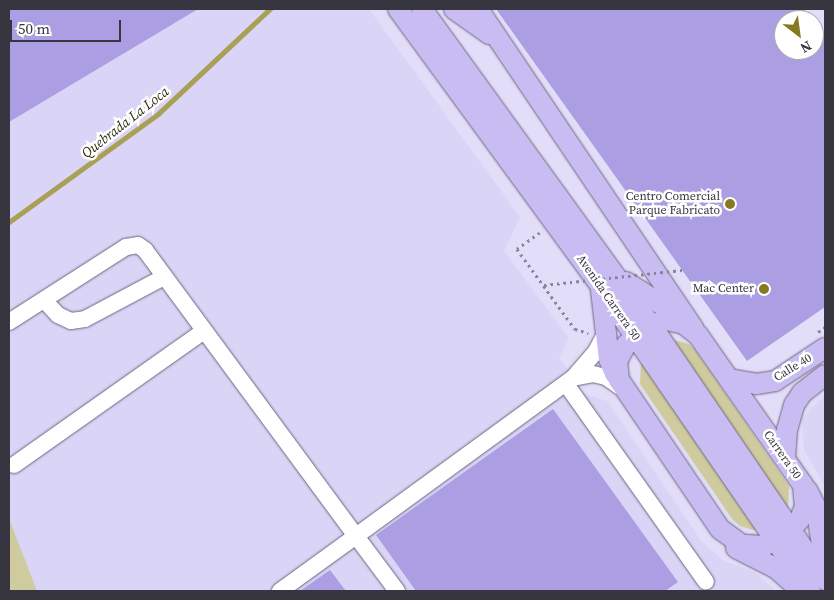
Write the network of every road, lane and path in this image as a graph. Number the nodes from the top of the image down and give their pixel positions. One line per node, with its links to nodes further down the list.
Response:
1 (398, 9): 9 (main road, Avenida Carrera 50)
2 (422, 9): 9 (main road, Avenida Carrera 50)
3 (454, 9): 5 (main road)
4 (478, 9): 5 (main road)
5 (500, 42): 16 (main road)
6 (540, 233): 10 (path)
7 (682, 270): 10 (path, bridge)
8 (164, 277): 11 (lane); 11 (lane); 13 (lane)
9 (608, 280): 14 (main road, Avenida Carrera 50); 15 (main road); 16 (main road)
10 (544, 285): 15 (path)
11 (44, 300): 12 (lane)
12 (9, 322)
13 (204, 331): 23 (lane); 27 (lane)
14 (643, 331): 16 (main road, Carrera 50); 21 (main road); 26 (main road, Avenida Carrera 50)
15 (597, 334): 20 (lane); 21 (main road)
16 (698, 335): 19 (main road, Carrera 50)
17 (825, 348): 19 (main road, Calle 40)
18 (825, 375): 22 (main road, Calle 40)
19 (729, 379): 22 (main road, Carrera 50)
20 (569, 381): 21 (lane); 27 (lane); 30 (lane)
21 (622, 388): 25 (main road)
22 (785, 458): 24 (main road, Carrera 50)
23 (14, 465)
24 (799, 478): 26 (main road, Carrera 50); 28 (main road)
25 (720, 529): 26 (main road); 33 (main road)
26 (783, 535): 29 (main road, Avenida Carrera 50); 34 (main road, Avenida Carrera 50)
27 (356, 536): 31 (lane); 32 (lane)
28 (825, 563)
29 (825, 580)
30 (706, 582)
31 (280, 591)
32 (396, 591)
33 (802, 591)
34 (810, 591)

